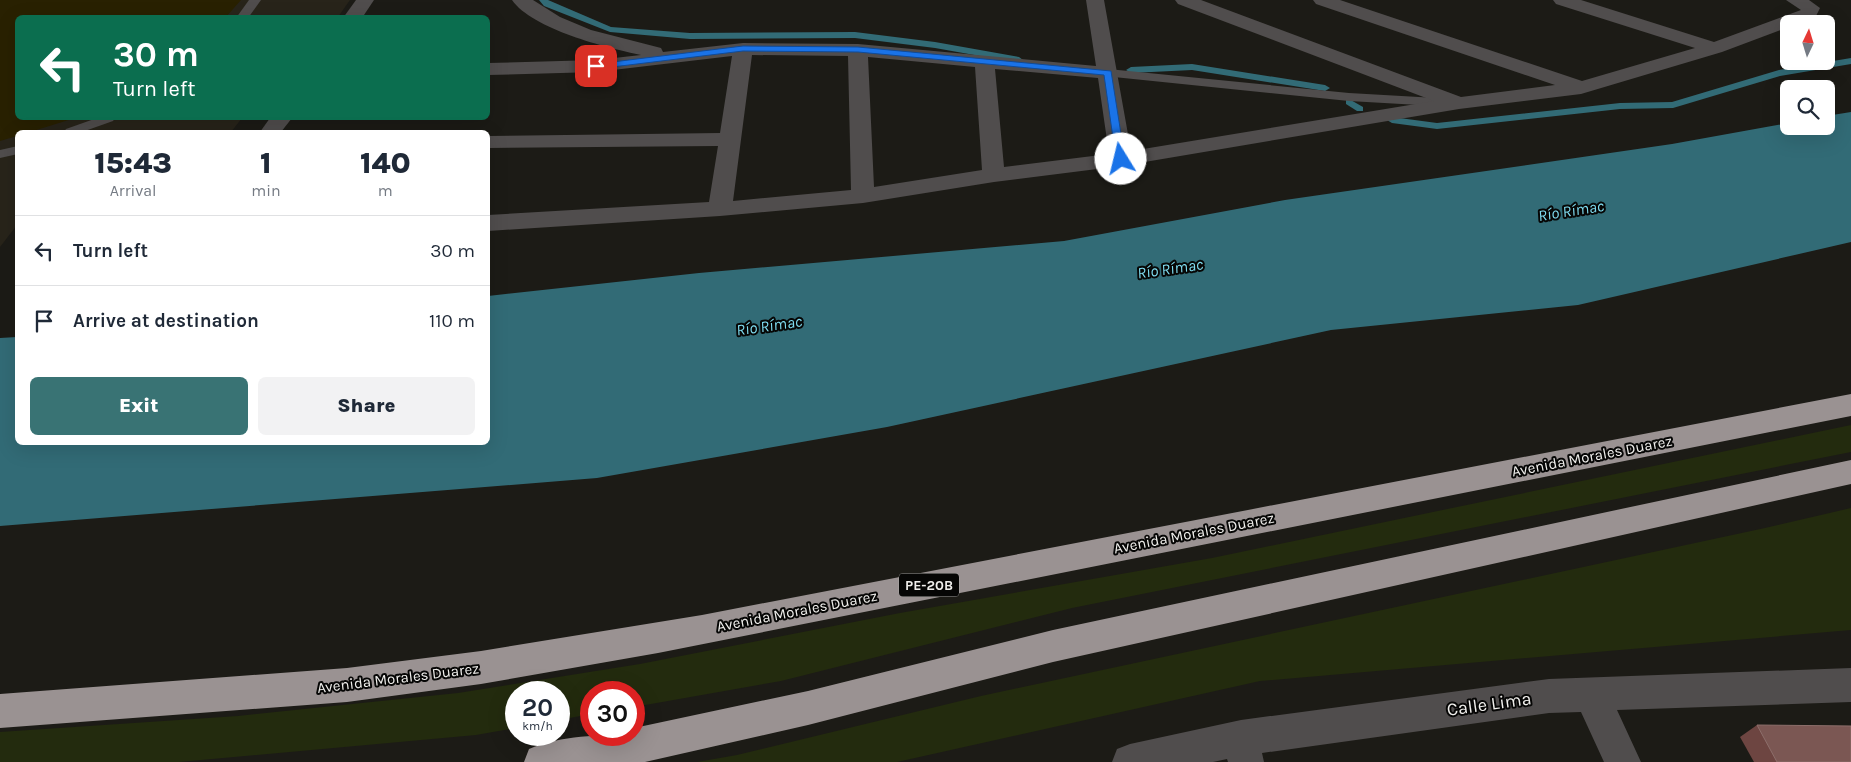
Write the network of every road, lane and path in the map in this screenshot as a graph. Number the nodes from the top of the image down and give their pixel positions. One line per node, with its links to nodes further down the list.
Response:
1 (255, 0): 9 (lane)
2 (365, 0): 10 (street)
3 (521, 0): 14 (street)
4 (1095, 0): 17 (street)
5 (1184, 0): 19 (street)
6 (1322, 0): 18 (street)
7 (1562, 0): 11 (street)
8 (1795, 0): 11 (street)
9 (244, 15)
10 (354, 15)
11 (1714, 48): 18 (street)
12 (743, 49): 13 (street); 14 (street); 24 (street)
13 (858, 50): 15 (street); 30 (street)
14 (672, 56): 16 (street)
15 (984, 62): 17 (street); 29 (street)
16 (490, 68)
17 (1108, 73): 19 (lane); 28 (street)
18 (1581, 88): 19 (street)
19 (1459, 103): 28 (street)
20 (103, 120): 22 (lane)
21 (279, 120): 23 (street)
22 (76, 130)
23 (272, 130)
24 (729, 139): 25 (street); 31 (street)
25 (490, 142)
26 (15, 151): 27 (lane)
27 (0, 154)
28 (1121, 159): 29 (street)
29 (994, 175): 30 (street)
30 (863, 196): 31 (street)
31 (720, 209): 32 (street)
32 (490, 223)
33 (1851, 405): 37 (highway, Avenida Morales Duarez / PE-20B)
34 (1851, 472): 39 (highway)
35 (1851, 685): 36 (street, Calle Lima)
36 (1590, 693): 38 (street, Calle Lima); 41 (street)
37 (0, 711)
38 (1244, 750): 40 (street, Calle Lima)
39 (542, 762)
40 (1130, 762)
41 (1622, 762)

